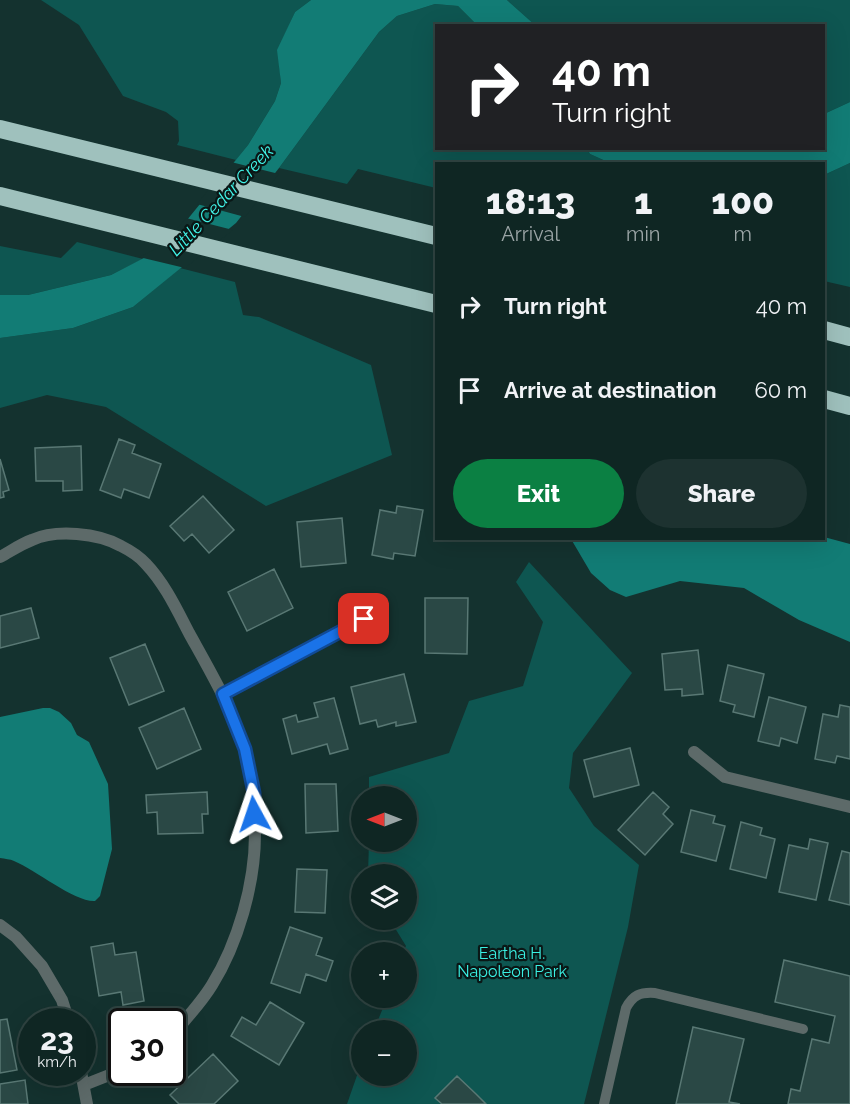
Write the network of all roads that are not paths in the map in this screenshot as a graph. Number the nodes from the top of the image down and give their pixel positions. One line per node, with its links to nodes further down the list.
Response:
1 (0, 129): 3 (highway)
2 (0, 196): 4 (highway)
3 (435, 236)
4 (435, 304)
5 (825, 330): 6 (highway)
6 (850, 337)
7 (825, 399): 8 (highway)
8 (850, 406)
9 (0, 557): 11 (street)
10 (364, 619): 11 (street)
11 (223, 694): 16 (street)
12 (694, 752): 13 (street)
13 (850, 807)
14 (0, 925): 15 (street)
15 (65, 1008)
16 (186, 1020)
17 (803, 1029): 20 (lane)
18 (84, 1086): 19 (street)
19 (87, 1104)
20 (604, 1104)

